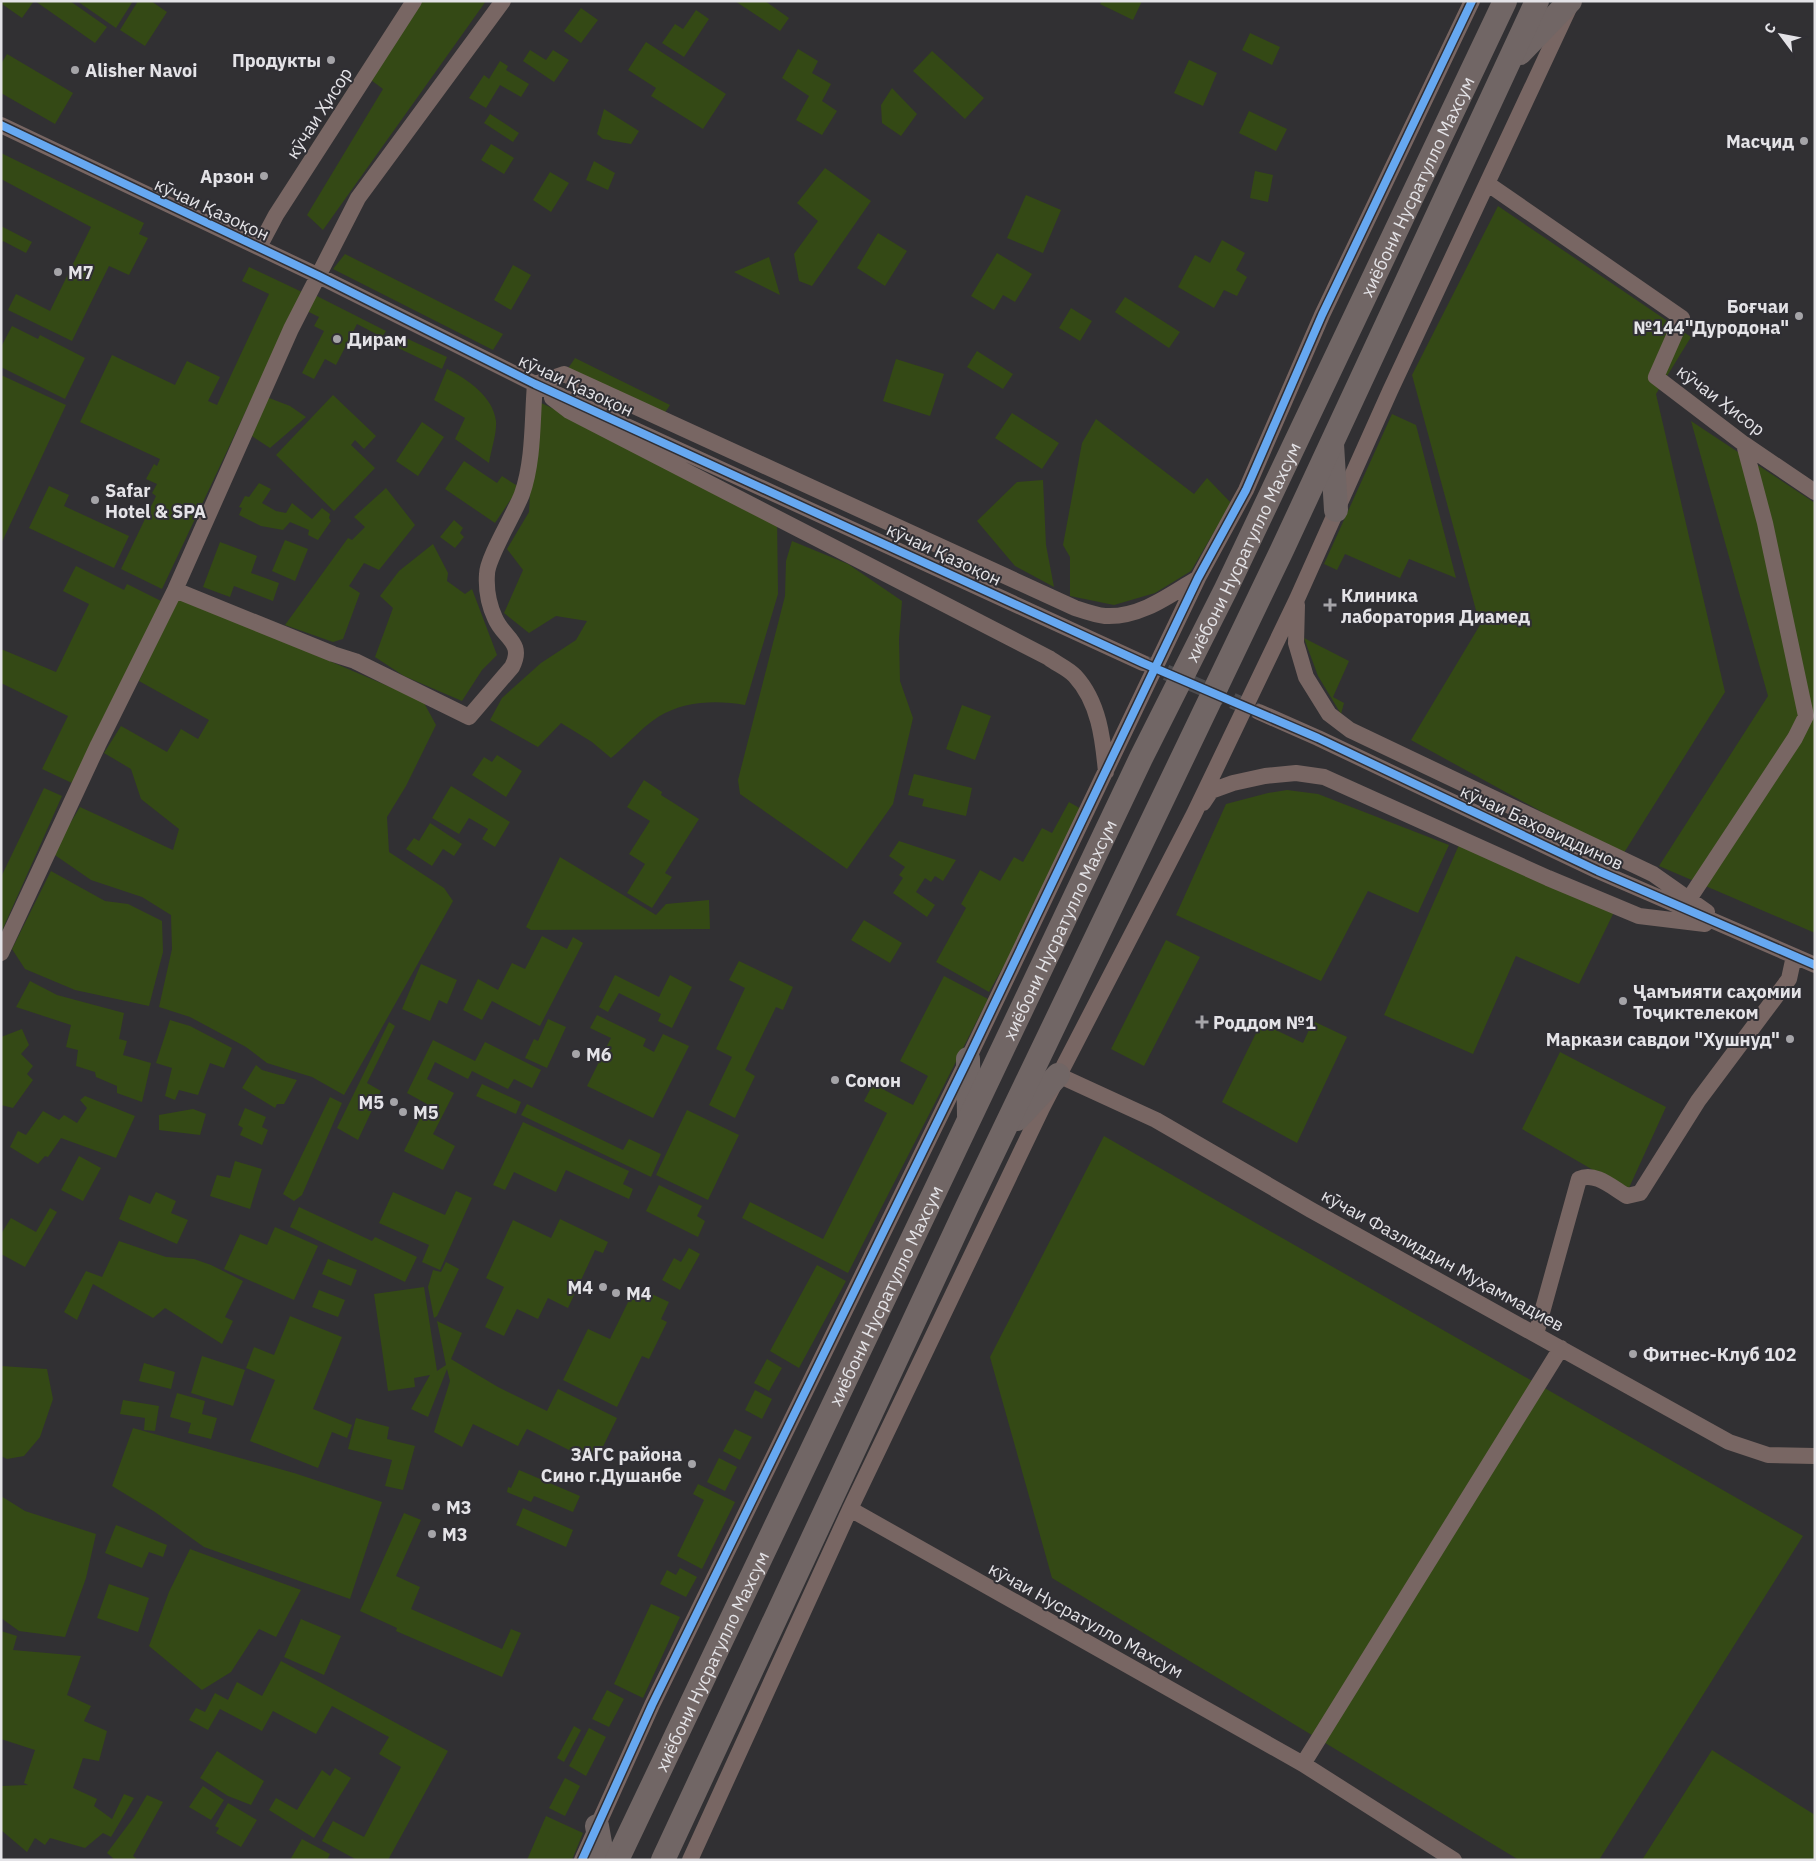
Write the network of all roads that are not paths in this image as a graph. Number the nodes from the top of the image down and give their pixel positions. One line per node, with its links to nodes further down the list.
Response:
1 (414, 1): 12 (street, кӯчаи Ҳисор)
2 (503, 1): 13 (street)
3 (1472, 1): 19 (street)
4 (1487, 1): 9 (highway)
5 (1505, 1): 9 (highway, хиёбони Нусратулло Махсум)
6 (1537, 1): 8 (highway, хиёбони Нусратулло Махсум)
7 (1571, 1): 8 (highway); 11 (street)
8 (1506, 67): 15 (highway, хиёбони Нусратулло Махсум)
9 (1447, 120): 33 (highway, хиёбони Нусратулло Махсум)
10 (1, 125): 12 (street, кӯчаи Қазоқон)
11 (1488, 184): 16 (street, кӯчаи Ҳисор); 18 (street)
12 (259, 247): 13 (street, кӯчаи Қазоқон)
13 (319, 276): 14 (street, кӯчаи Қазоқон); 20 (street)
14 (535, 384): 19 (street); 20 (street); 22 (street, кӯчаи Қазоқон); 24 (street)
15 (1332, 443): 18 (highway); 34 (highway, хиёбони Нусратулло Махсум)
16 (1744, 444): 17 (street, кӯчаи Ҳисор); 26 (street)
17 (1815, 492)
18 (1336, 510): 21 (street)
19 (1198, 578): 24 (street)
20 (175, 590): 28 (street)
21 (1297, 599): 25 (street); 26 (street)
22 (1143, 662)
23 (1259, 712): 27 (street, кӯчаи Баҳовиддинов)
24 (1106, 773): 31 (street)
25 (1194, 814): 27 (street); 32 (street)
26 (1689, 899): 27 (street)
27 (1730, 928): 29 (street, кӯчаи Баҳовиддинов)
28 (1, 953)
29 (1794, 956): 30 (street, кӯчаи Баҳовиддинов); 37 (street)
30 (1815, 965)
31 (968, 1059): 33 (highway); 42 (street)
32 (1058, 1075): 34 (highway); 37 (street, кӯчаи Фазлиддин Муҳаммадиев); 40 (street)
33 (969, 1120): 35 (highway, хиёбони Нусратулло Махсум)
34 (1004, 1133): 36 (highway, хиёбони Нусратулло Махсум)
35 (936, 1192): 36 (highway); 45 (highway, хиёбони Нусратулло Махсум)
36 (968, 1207): 46 (highway, хиёбони Нусратулло Махсум)
37 (1536, 1334): 38 (street, кӯчаи Фазлиддин Муҳаммадиев)
38 (1561, 1348): 39 (street, кӯчаи Фазлиддин Муҳаммадиев); 41 (street)
39 (1815, 1456)
40 (850, 1509): 41 (street, кӯчаи Нусратулло Махсум); 47 (street)
41 (1302, 1764): 48 (street, кӯчаи Нусратулло Махсум)
42 (597, 1826): 43 (street); 44 (highway)
43 (582, 1860)
44 (603, 1860)
45 (617, 1860)
46 (663, 1860)
47 (690, 1860)
48 (1454, 1860)

